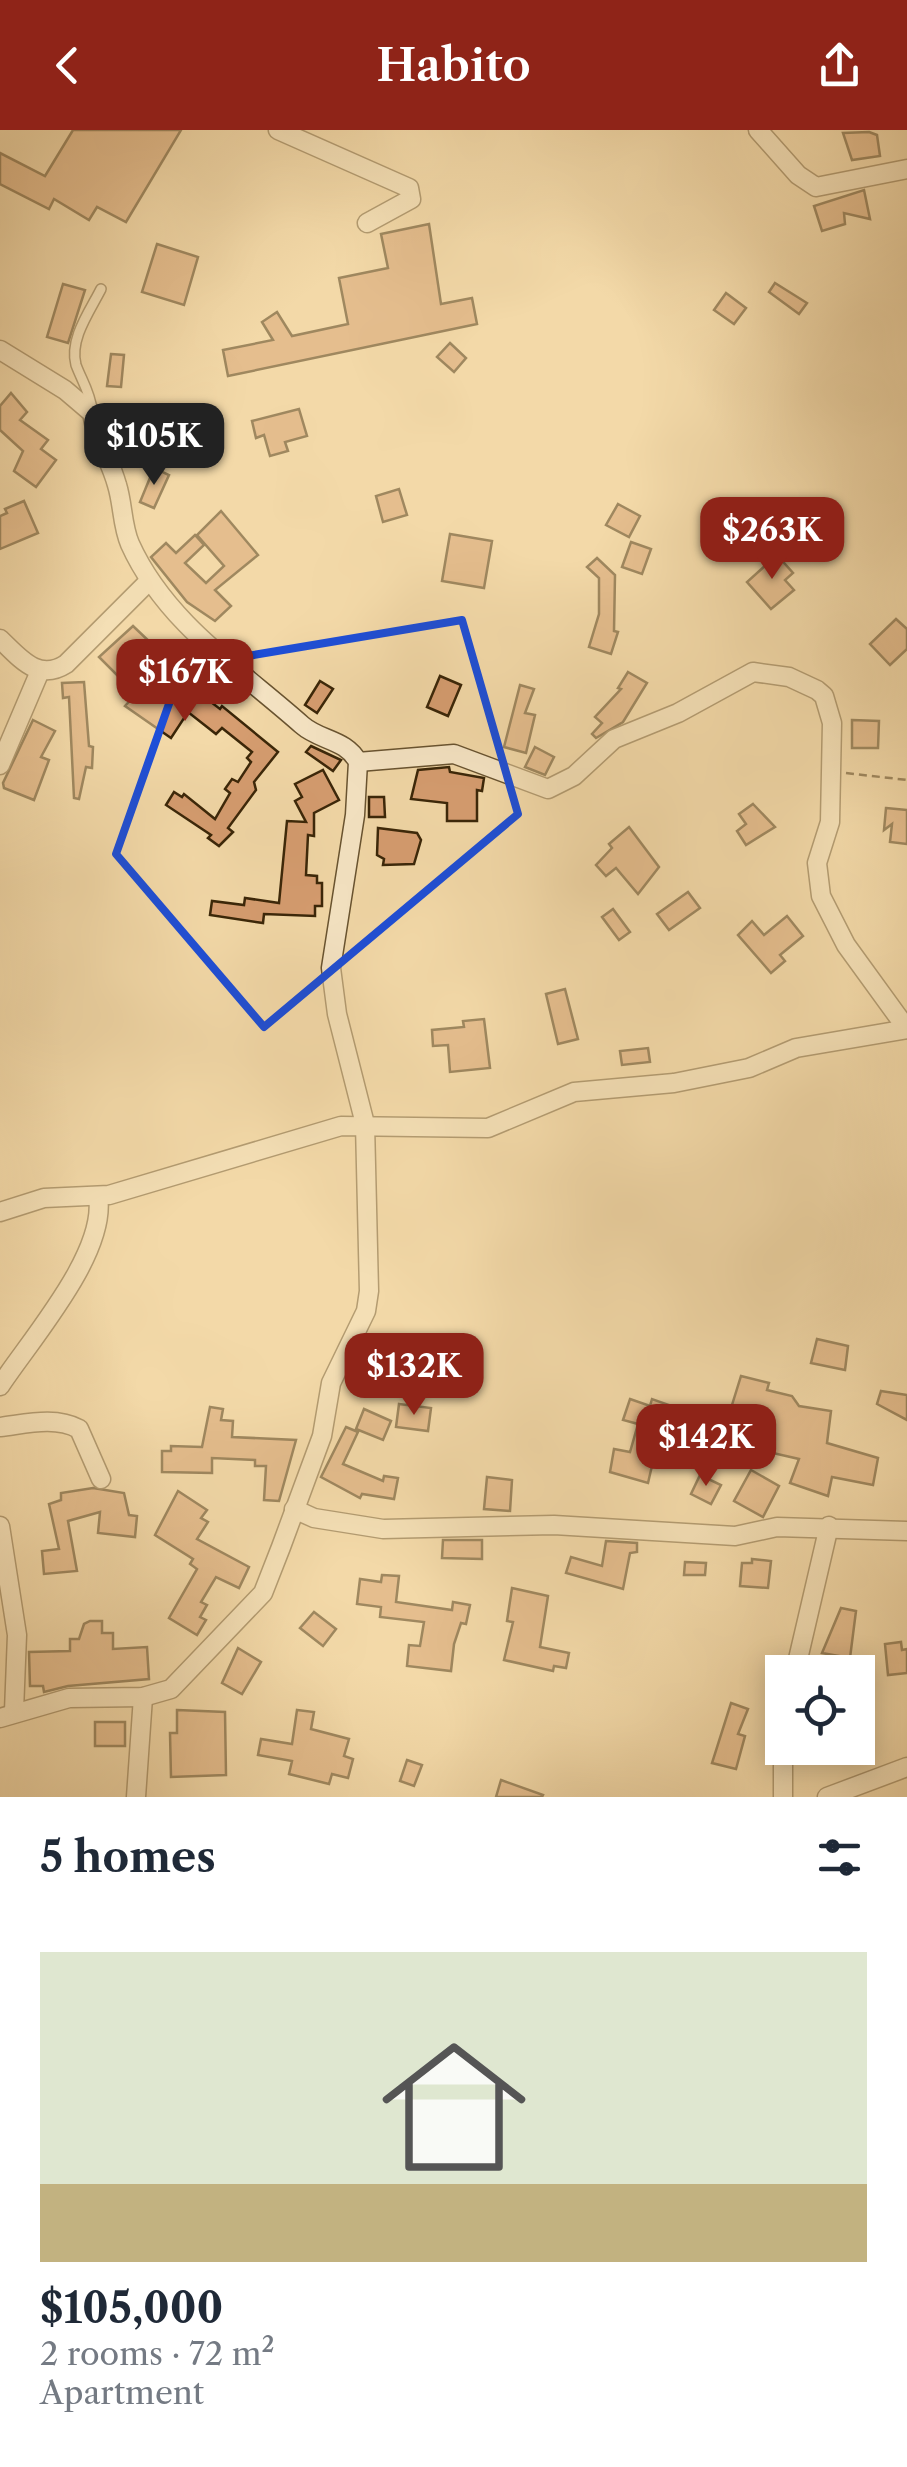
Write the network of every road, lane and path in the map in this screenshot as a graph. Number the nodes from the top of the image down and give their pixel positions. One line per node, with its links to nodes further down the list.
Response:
1 (278, 130): 4 (street)
2 (758, 130): 3 (street)
3 (907, 169)
4 (367, 223)
5 (101, 289): 7 (lane)
6 (0, 350): 7 (street)
7 (92, 413): 9 (street)
8 (187, 453): 9 (lane)
9 (109, 462): 10 (street)
10 (150, 581): 12 (street); 13 (street)
11 (0, 639): 12 (street)
12 (40, 672): 14 (street)
13 (358, 762): 15 (street); 18 (street)
14 (0, 764)
15 (830, 772): 16 (path); 17 (street)
16 (907, 780)
17 (907, 1029): 18 (street)
18 (365, 1124): 19 (street); 24 (street)
19 (98, 1197): 20 (street); 21 (street)
20 (0, 1212)
21 (0, 1386)
22 (0, 1427): 23 (street)
23 (100, 1479)
24 (294, 1510): 26 (street); 29 (street)
25 (0, 1526): 30 (street)
26 (829, 1526): 27 (street); 28 (street)
27 (907, 1531)
28 (799, 1655)
29 (143, 1697): 30 (street); 33 (street)
30 (7, 1714)
31 (784, 1765): 34 (street)
32 (907, 1767): 35 (street)
33 (136, 1797)
34 (783, 1797)
35 (826, 1797)

